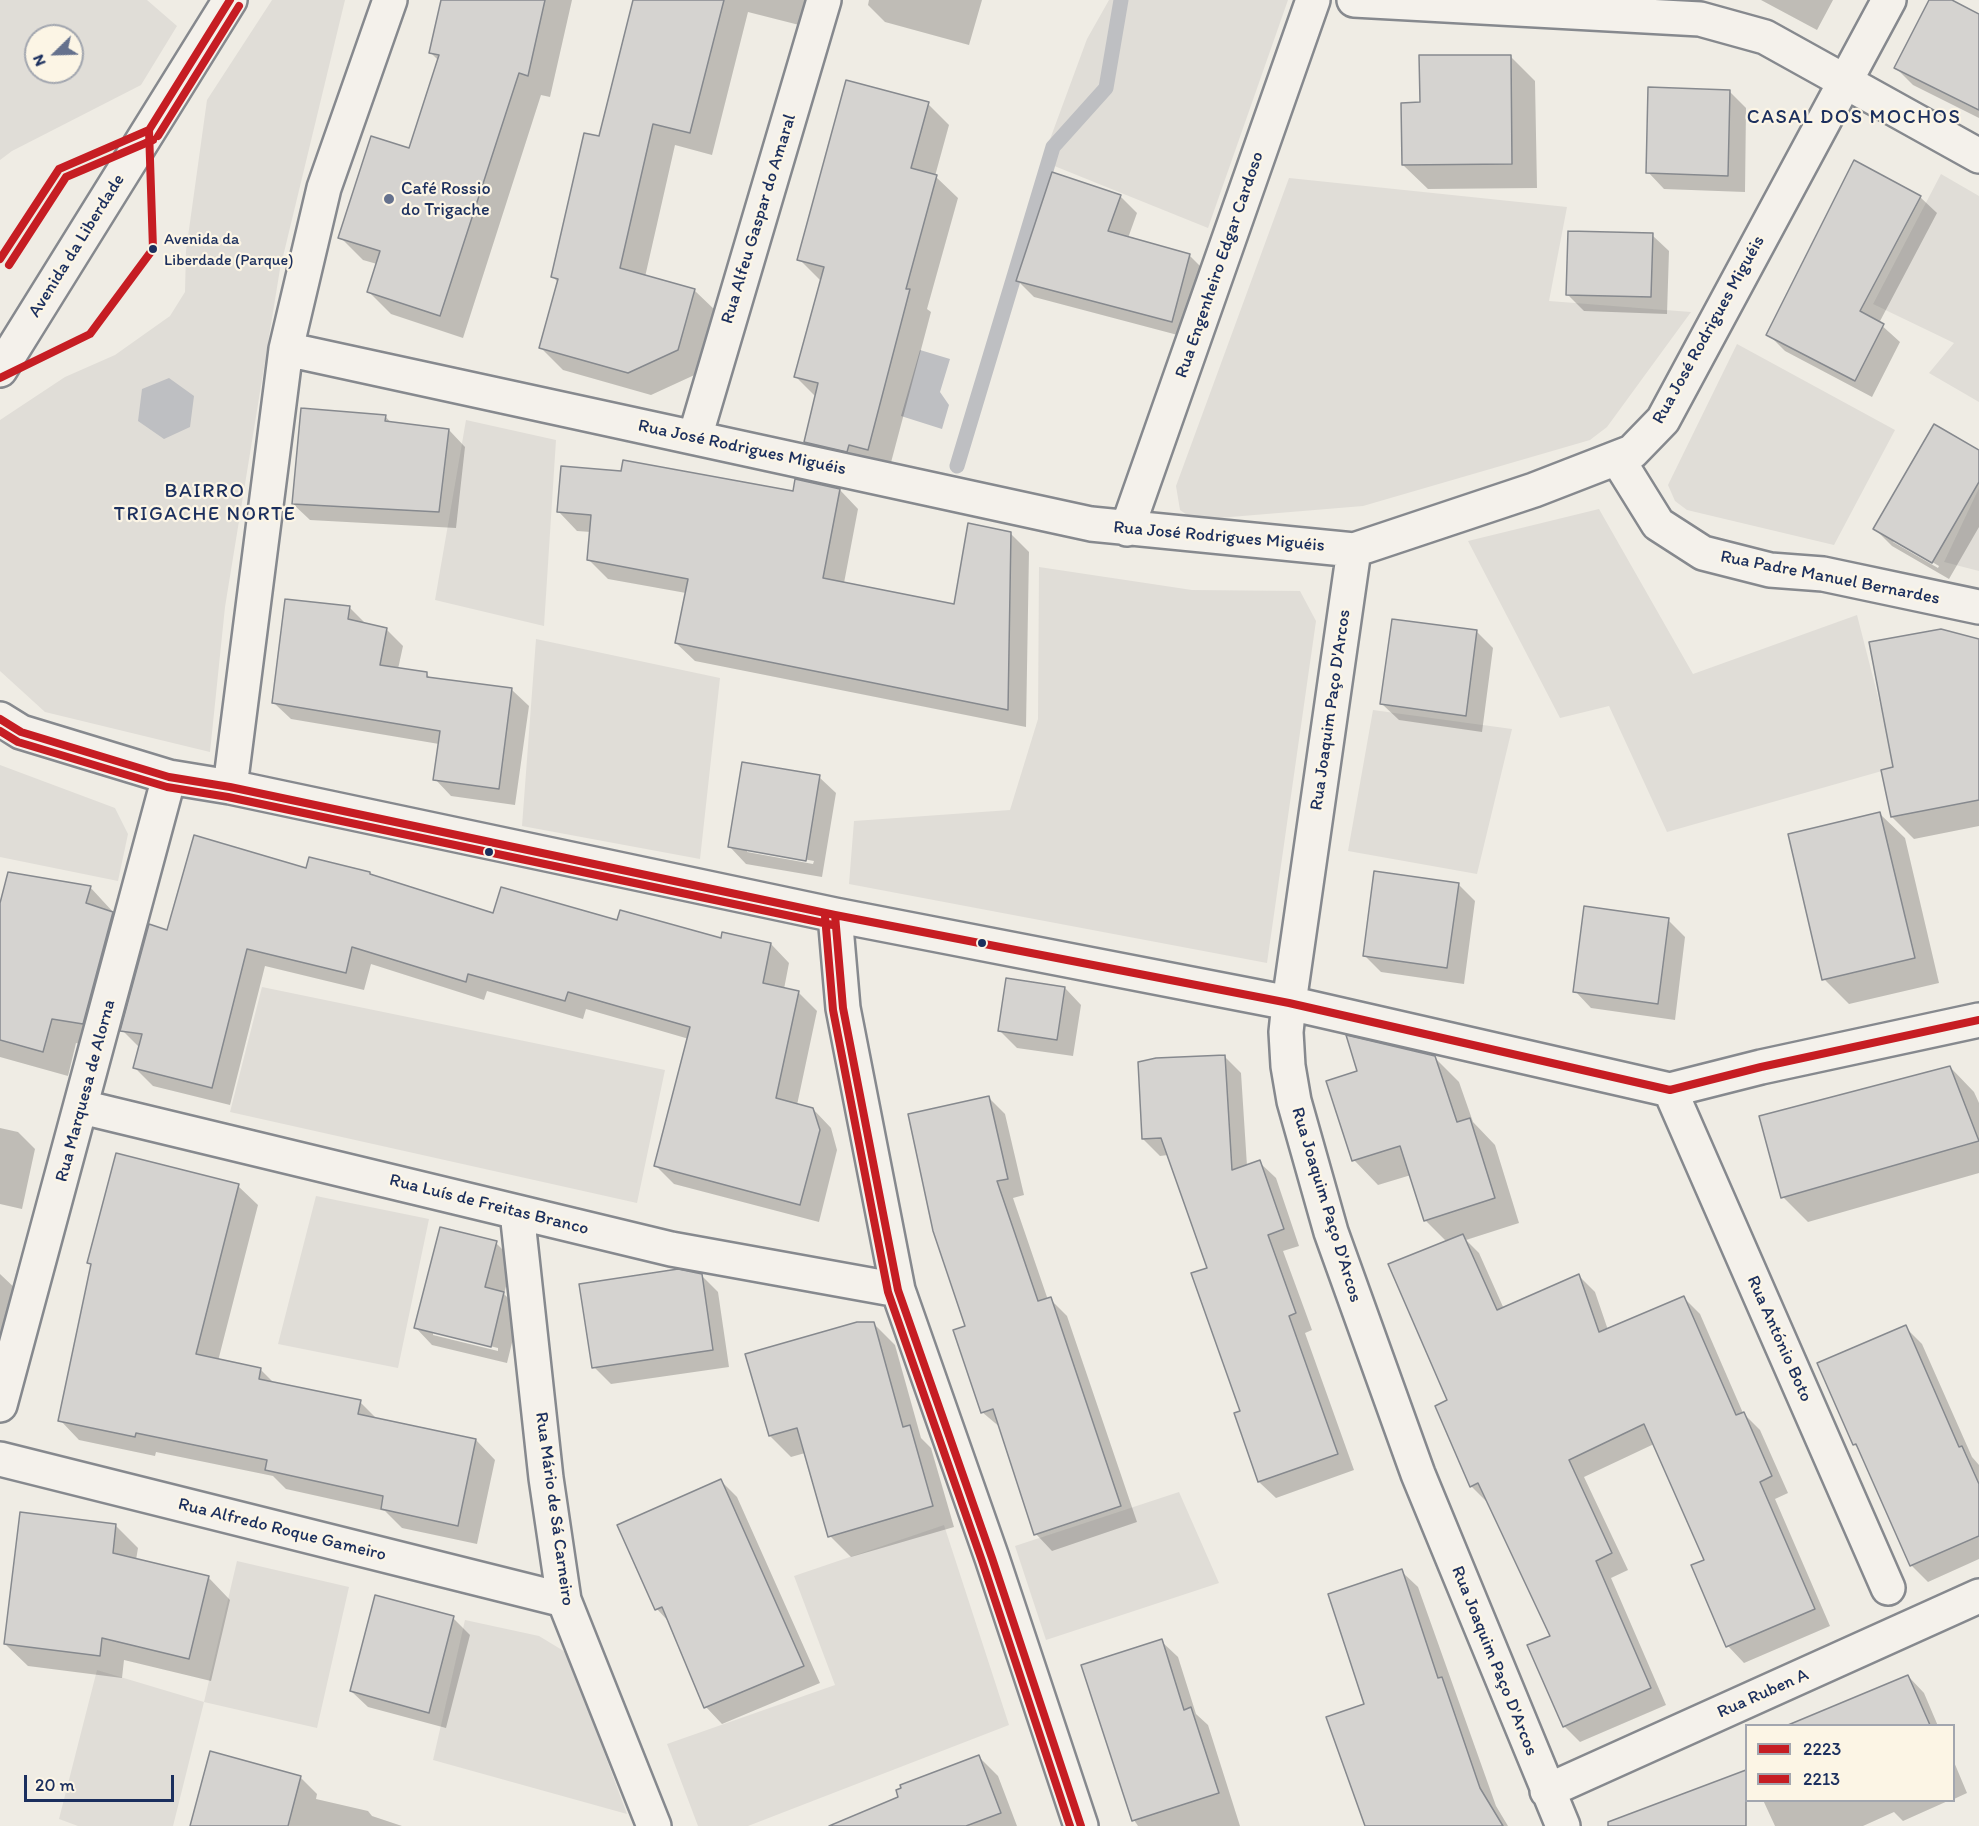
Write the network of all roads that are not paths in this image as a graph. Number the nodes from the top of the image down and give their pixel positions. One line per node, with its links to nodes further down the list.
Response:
1 (230, 0): 10 (street, Avenida da Liberdade)
2 (390, 0): 9 (street)
3 (824, 0): 11 (street, Rua Alfeu Gaspar do Amaral)
4 (1313, 0): 13 (street, Rua Engenheiro Edgar Cardoso)
5 (1354, 0): 7 (street)
6 (1889, 0): 7 (street, Rua José Rodrigues Miguéis)
7 (1845, 82): 8 (street); 12 (street, Rua José Rodrigues Miguéis)
8 (1979, 156)
9 (286, 349): 11 (street, Rua José Rodrigues Miguéis); 18 (street)
10 (0, 370)
11 (695, 437): 13 (street, Rua José Rodrigues Miguéis)
12 (1617, 458): 14 (street, Rua José Rodrigues Miguéis); 15 (street, Rua Padre Manuel Bernardes)
13 (1126, 529): 14 (street, Rua José Rodrigues Miguéis)
14 (1354, 550): 20 (street, Rua Joaquim Paço D'Arcos)
15 (1979, 608)
16 (0, 718): 17 (street)
17 (169, 777): 18 (street); 23 (street, Rua Marquesa de Alorna)
18 (230, 787): 19 (street)
19 (835, 915): 20 (street); 25 (street)
20 (1289, 1004): 22 (street); 31 (street, Rua Joaquim Paço D'Arcos)
21 (1979, 1020): 22 (street)
22 (1670, 1090): 28 (street, Rua António Boto)
23 (82, 1107): 24 (street, Rua Luís de Freitas Branco); 26 (street, Rua Marquesa de Alorna)
24 (517, 1212): 25 (street, Rua Luís de Freitas Branco); 30 (street, Rua Mário de Sá Carneiro)
25 (898, 1290): 33 (street)
26 (0, 1405)
27 (0, 1459): 30 (street, Rua Alfredo Roque Gameiro)
28 (1888, 1588)
29 (1979, 1596): 31 (street, Rua Ruben A)
30 (564, 1600): 32 (street, Rua Mário de Sá Carneiro)
31 (1547, 1791): 34 (street, Rua Joaquim Paço D'Arcos)
32 (654, 1826)
33 (1081, 1826)
34 (1563, 1826)

